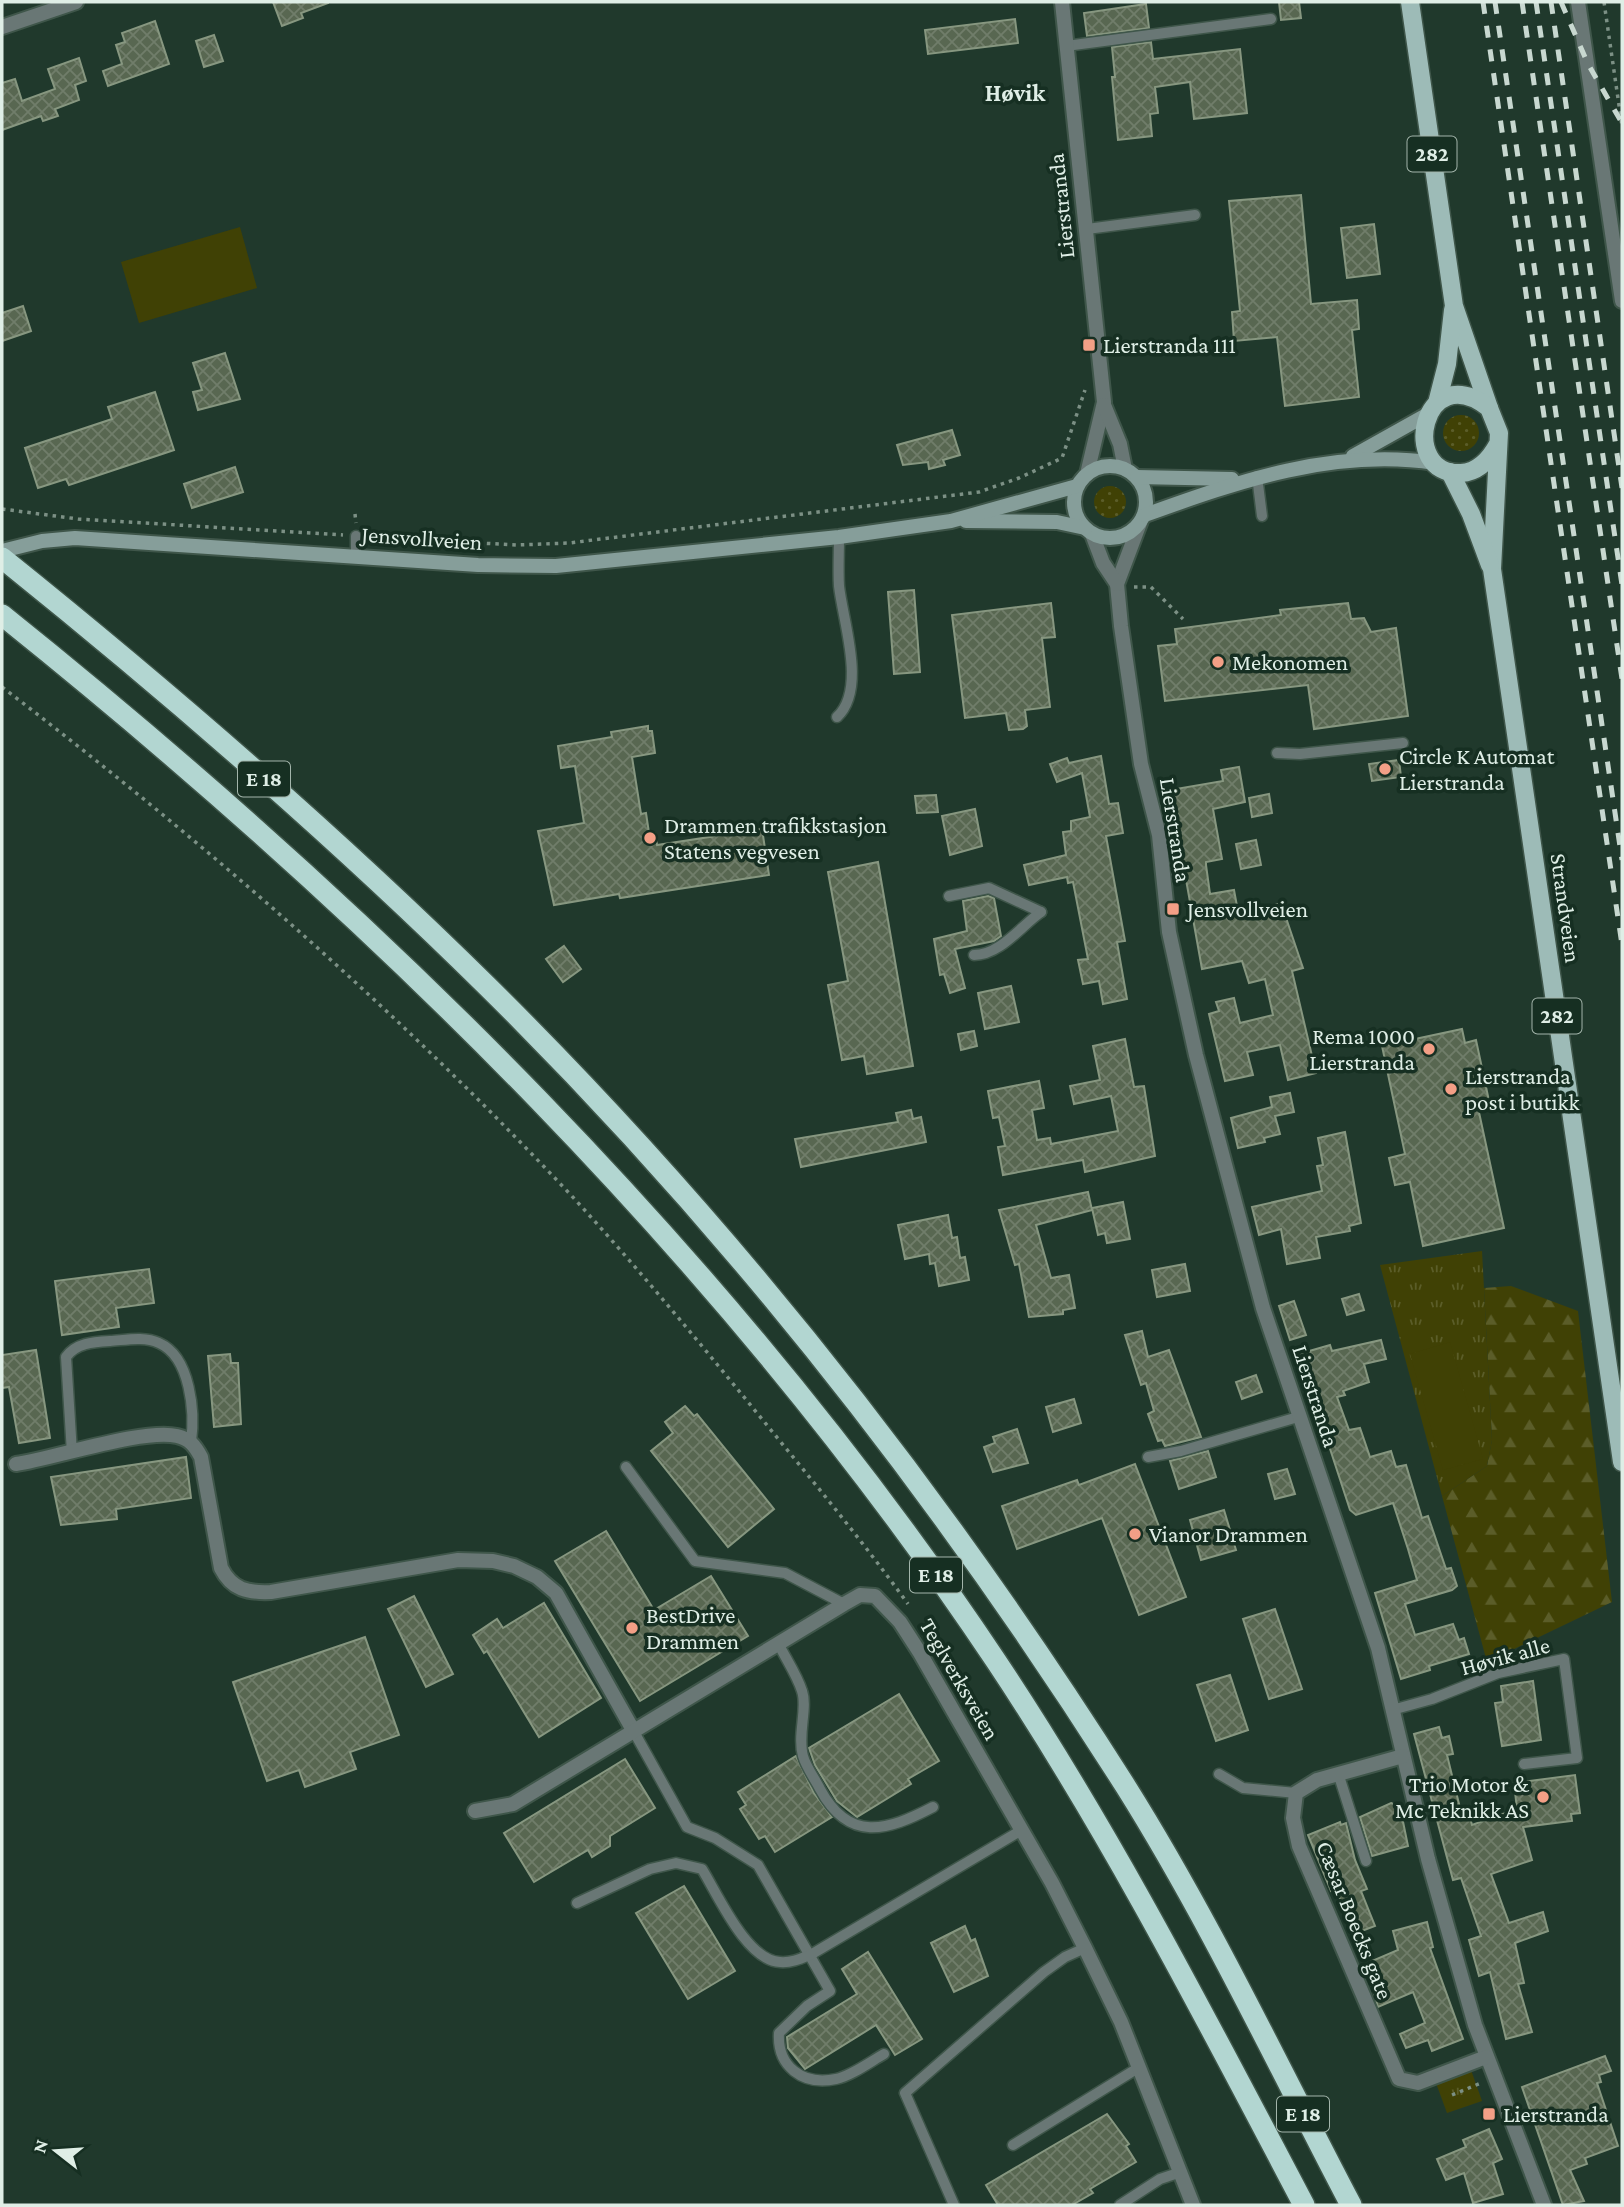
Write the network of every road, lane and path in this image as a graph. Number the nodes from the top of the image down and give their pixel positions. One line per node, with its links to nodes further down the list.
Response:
1 (76, 2): 7 (street)
2 (1062, 2): 8 (street, Lierstranda)
3 (1410, 2): 13 (main road, 282)
4 (1578, 2): 12 (street)
5 (1604, 2): 9 (path)
6 (1271, 19): 8 (lane)
7 (2, 27)
8 (1066, 46): 11 (street, Lierstranda)
9 (1622, 126)
10 (1195, 215): 11 (lane)
11 (1087, 229): 15 (street, Lierstranda)
12 (1622, 301)
13 (1454, 306): 16 (main road, 282); 17 (main road, 282)
14 (1086, 387): 29 (path)
15 (1104, 405): 21 (street, Lierstranda); 23 (street, Lierstranda)
16 (1433, 408): 17 (main road); 19 (street); 20 (main road, 282)
17 (1489, 408): 18 (main road, 282)
18 (1498, 444): 20 (main road); 34 (main road, Strandveien / 282)
19 (1345, 459): 20 (street); 22 (street)
20 (1442, 467): 34 (main road, Strandveien / 282)
21 (1131, 473): 22 (street); 23 (street); 26 (street)
22 (1250, 478): 25 (lane); 26 (street)
23 (1082, 480): 27 (street, Jensvollveien); 28 (street)
24 (2, 509): 29 (path)
25 (1262, 516)
26 (1142, 519): 28 (street); 35 (street, Lierstranda)
27 (951, 521): 28 (street, Jensvollveien); 30 (street, Jensvollveien)
28 (1088, 531): 35 (street, Lierstranda)
29 (356, 536): 32 (lane)
30 (839, 537): 32 (street, Jensvollveien); 40 (lane)
31 (2, 551): 32 (street, Jensvollveien)
32 (356, 557)
33 (2, 558): 80 (highway, E 18)
34 (1492, 569): 50 (main road, Strandveien / 282)
35 (1117, 584): 46 (street, Lierstranda)
36 (1134, 587): 38 (path)
37 (2, 615): 79 (highway, E 18)
38 (1183, 619)
39 (2, 687): 45 (path)
40 (837, 718)
41 (1403, 743): 42 (lane)
42 (1277, 753)
43 (949, 896): 44 (lane)
44 (974, 955)
45 (666, 1301)
46 (1298, 1417): 49 (lane); 55 (street, Lierstranda)
47 (191, 1442): 48 (street); 48 (lane); 56 (street)
48 (72, 1453): 51 (street)
49 (1148, 1457)
50 (1622, 1462)
51 (16, 1464)
52 (626, 1467): 53 (lane)
53 (844, 1604): 54 (street, Teglverksveien); 64 (street, Teglverksveien)
54 (778, 1643): 56 (street, Teglverksveien); 62 (lane)
55 (1392, 1710): 57 (street, Lierstranda); 58 (lane, Høvik alle)
56 (633, 1730): 63 (street, Teglverksveien); 68 (lane)
57 (1403, 1756): 59 (street); 70 (street, Lierstranda)
58 (1524, 1764)
59 (1338, 1773): 61 (street); 65 (lane)
60 (1219, 1774): 61 (lane)
61 (1296, 1793): 70 (street, Cæsar Boecks gate)
62 (933, 1807)
63 (475, 1811)
64 (1020, 1831): 67 (street, Teglverksveien); 68 (lane)
65 (1366, 1861)
66 (577, 1902): 68 (lane)
67 (1085, 1948): 71 (street, Teglverksveien); 76 (lane)
68 (812, 1954): 69 (lane)
69 (884, 2054)
70 (1486, 2057): 81 (street, Lierstranda)
71 (1138, 2068): 74 (lane); 75 (street, Teglverksveien)
72 (1481, 2083): 73 (path)
73 (1452, 2095)
74 (1013, 2145)
75 (1178, 2173): 77 (lane); 78 (street, Teglverksveien)
76 (954, 2205)
77 (1120, 2205)
78 (1193, 2205)
79 (1304, 2205)
80 (1351, 2205)
81 (1544, 2205)

